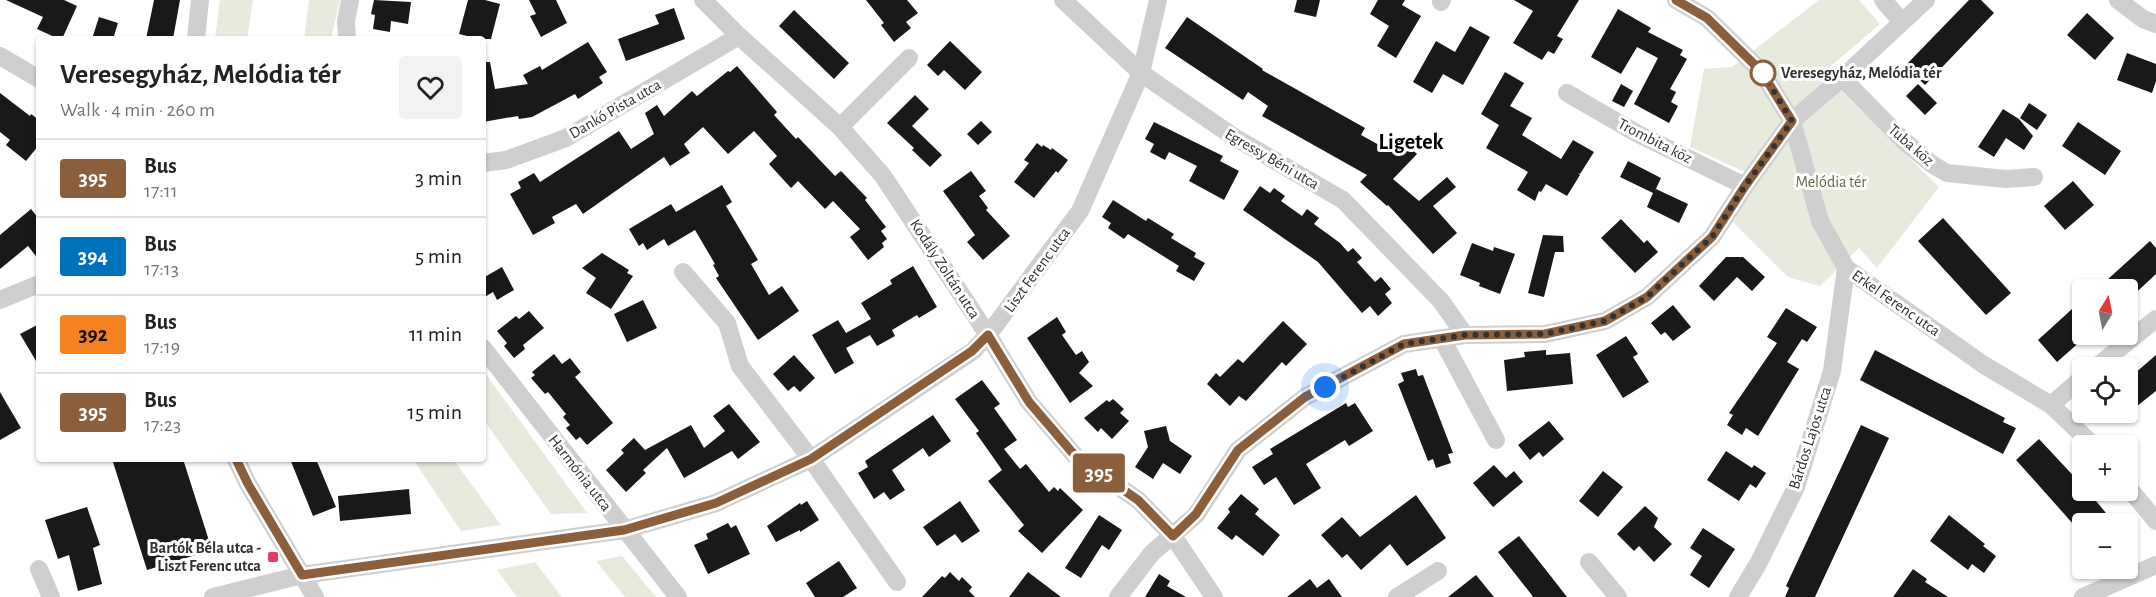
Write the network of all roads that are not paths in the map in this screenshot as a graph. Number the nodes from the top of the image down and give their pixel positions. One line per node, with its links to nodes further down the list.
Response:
1 (200, 0): 12 (street)
2 (350, 0): 13 (street)
3 (704, 0): 14 (street, Kodály Zoltán utca)
4 (1063, 0): 17 (street, Egressy Béni utca)
5 (1158, 0): 17 (street, Liszt Ferenc utca)
6 (1676, 0): 21 (street, Erkel Ferenc utca)
7 (1883, 0): 10 (street)
8 (1926, 0): 10 (street)
9 (2118, 0): 11 (street)
10 (1902, 22): 19 (street)
11 (2156, 24)
12 (196, 36)
13 (347, 36)
14 (739, 36): 22 (street, Kodály Zoltán utca); 23 (street, Dankó Pista utca)
15 (0, 56): 18 (street)
16 (909, 58): 22 (street)
17 (1141, 73): 31 (street, Liszt Ferenc utca); 32 (street, Egressy Béni utca)
18 (36, 77)
19 (1842, 78): 21 (street); 24 (street, Tuba köz)
20 (1567, 93): 25 (street, Trombita köz)
21 (1792, 121): 25 (street); 26 (street, Erkel Ferenc utca)
22 (840, 127): 31 (street, Kodály Zoltán utca)
23 (486, 163)
24 (2034, 177)
25 (1745, 186): 32 (street)
26 (1846, 268): 37 (street, Erkel Ferenc utca); 60 (street, Bárdos Lajos utca)
27 (683, 272): 40 (street)
28 (36, 285): 29 (street)
29 (0, 300)
30 (2156, 319): 35 (street)
31 (988, 335): 40 (street, Liszt Ferenc utca); 45 (street, Kodály Zoltán utca)
32 (1465, 335): 33 (street)
33 (1442, 339): 39 (street); 45 (street)
34 (486, 352): 44 (street, Harmónia utca)
35 (2109, 357)
36 (2072, 387): 37 (street)
37 (2051, 405): 38 (street, Erkel Ferenc utca)
38 (2082, 435)
39 (1496, 440)
40 (811, 459): 44 (street, Liszt Ferenc utca); 51 (street)
41 (237, 462): 50 (street)
42 (2138, 499): 43 (street)
43 (2156, 521)
44 (624, 530): 50 (street, Liszt Ferenc utca); 55 (street, Harmónia utca)
45 (1173, 536): 56 (street); 57 (street, Kodály Zoltán utca)
46 (1589, 562): 59 (street)
47 (2156, 565): 61 (street)
48 (39, 569): 52 (street)
49 (1438, 571): 58 (street)
50 (302, 575): 53 (street, Liszt Ferenc utca); 54 (street)
51 (897, 582)
52 (51, 597)
53 (213, 597)
54 (315, 597)
55 (678, 597)
56 (1118, 597)
57 (1214, 597)
58 (1397, 597)
59 (1618, 597)
60 (1738, 597)
61 (2083, 597)

